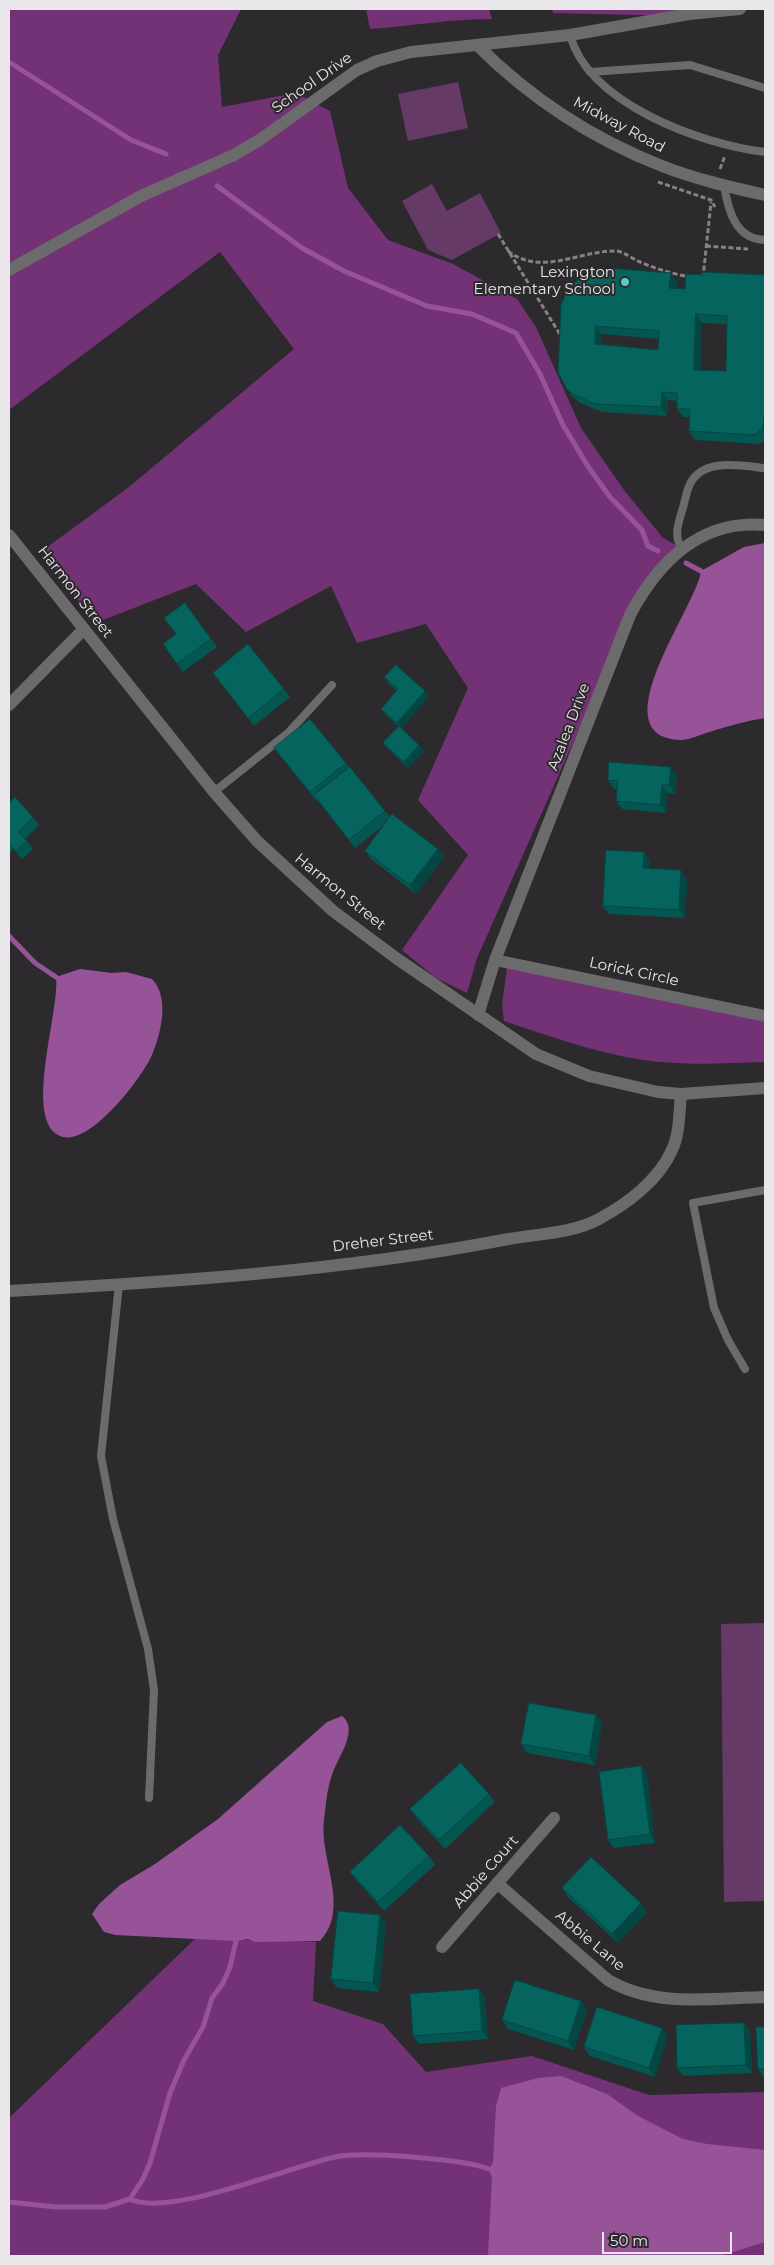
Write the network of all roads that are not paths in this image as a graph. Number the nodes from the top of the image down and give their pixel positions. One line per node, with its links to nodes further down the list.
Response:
1 (740, 9): 2 (street)
2 (688, 12): 3 (street, School Drive)
3 (570, 35): 4 (street, School Drive); 5 (lane)
4 (477, 45): 8 (street, Midway Road); 11 (street, School Drive)
5 (590, 72): 6 (lane); 7 (lane)
6 (765, 88)
7 (765, 152)
8 (724, 185): 9 (street, Midway Road); 10 (lane)
9 (765, 195)
10 (765, 240)
11 (9, 270)
12 (765, 468): 15 (lane)
13 (765, 525): 15 (street, Azalea Drive)
14 (9, 534): 16 (street, Harmon Street)
15 (681, 548): 20 (street, Azalea Drive)
16 (84, 630): 18 (street); 19 (street, Harmon Street)
17 (332, 685): 19 (lane)
18 (9, 705)
19 (214, 792): 21 (street, Harmon Street)
20 (495, 960): 21 (street, Azalea Drive); 22 (street, Lorick Circle)
21 (478, 1015): 24 (street, Harmon Street)
22 (765, 1016)
23 (765, 1088): 24 (street, Harmon Street)
24 (681, 1094): 26 (street, Dreher Street)
25 (765, 1190): 28 (lane)
26 (119, 1284): 27 (street, Dreher Street); 29 (lane)
27 (9, 1291)
28 (745, 1369)
29 (149, 1798)
30 (554, 1818): 31 (street, Abbie Court)
31 (497, 1884): 32 (street, Abbie Court); 33 (street, Abbie Lane)
32 (442, 1946)
33 (765, 1997)

